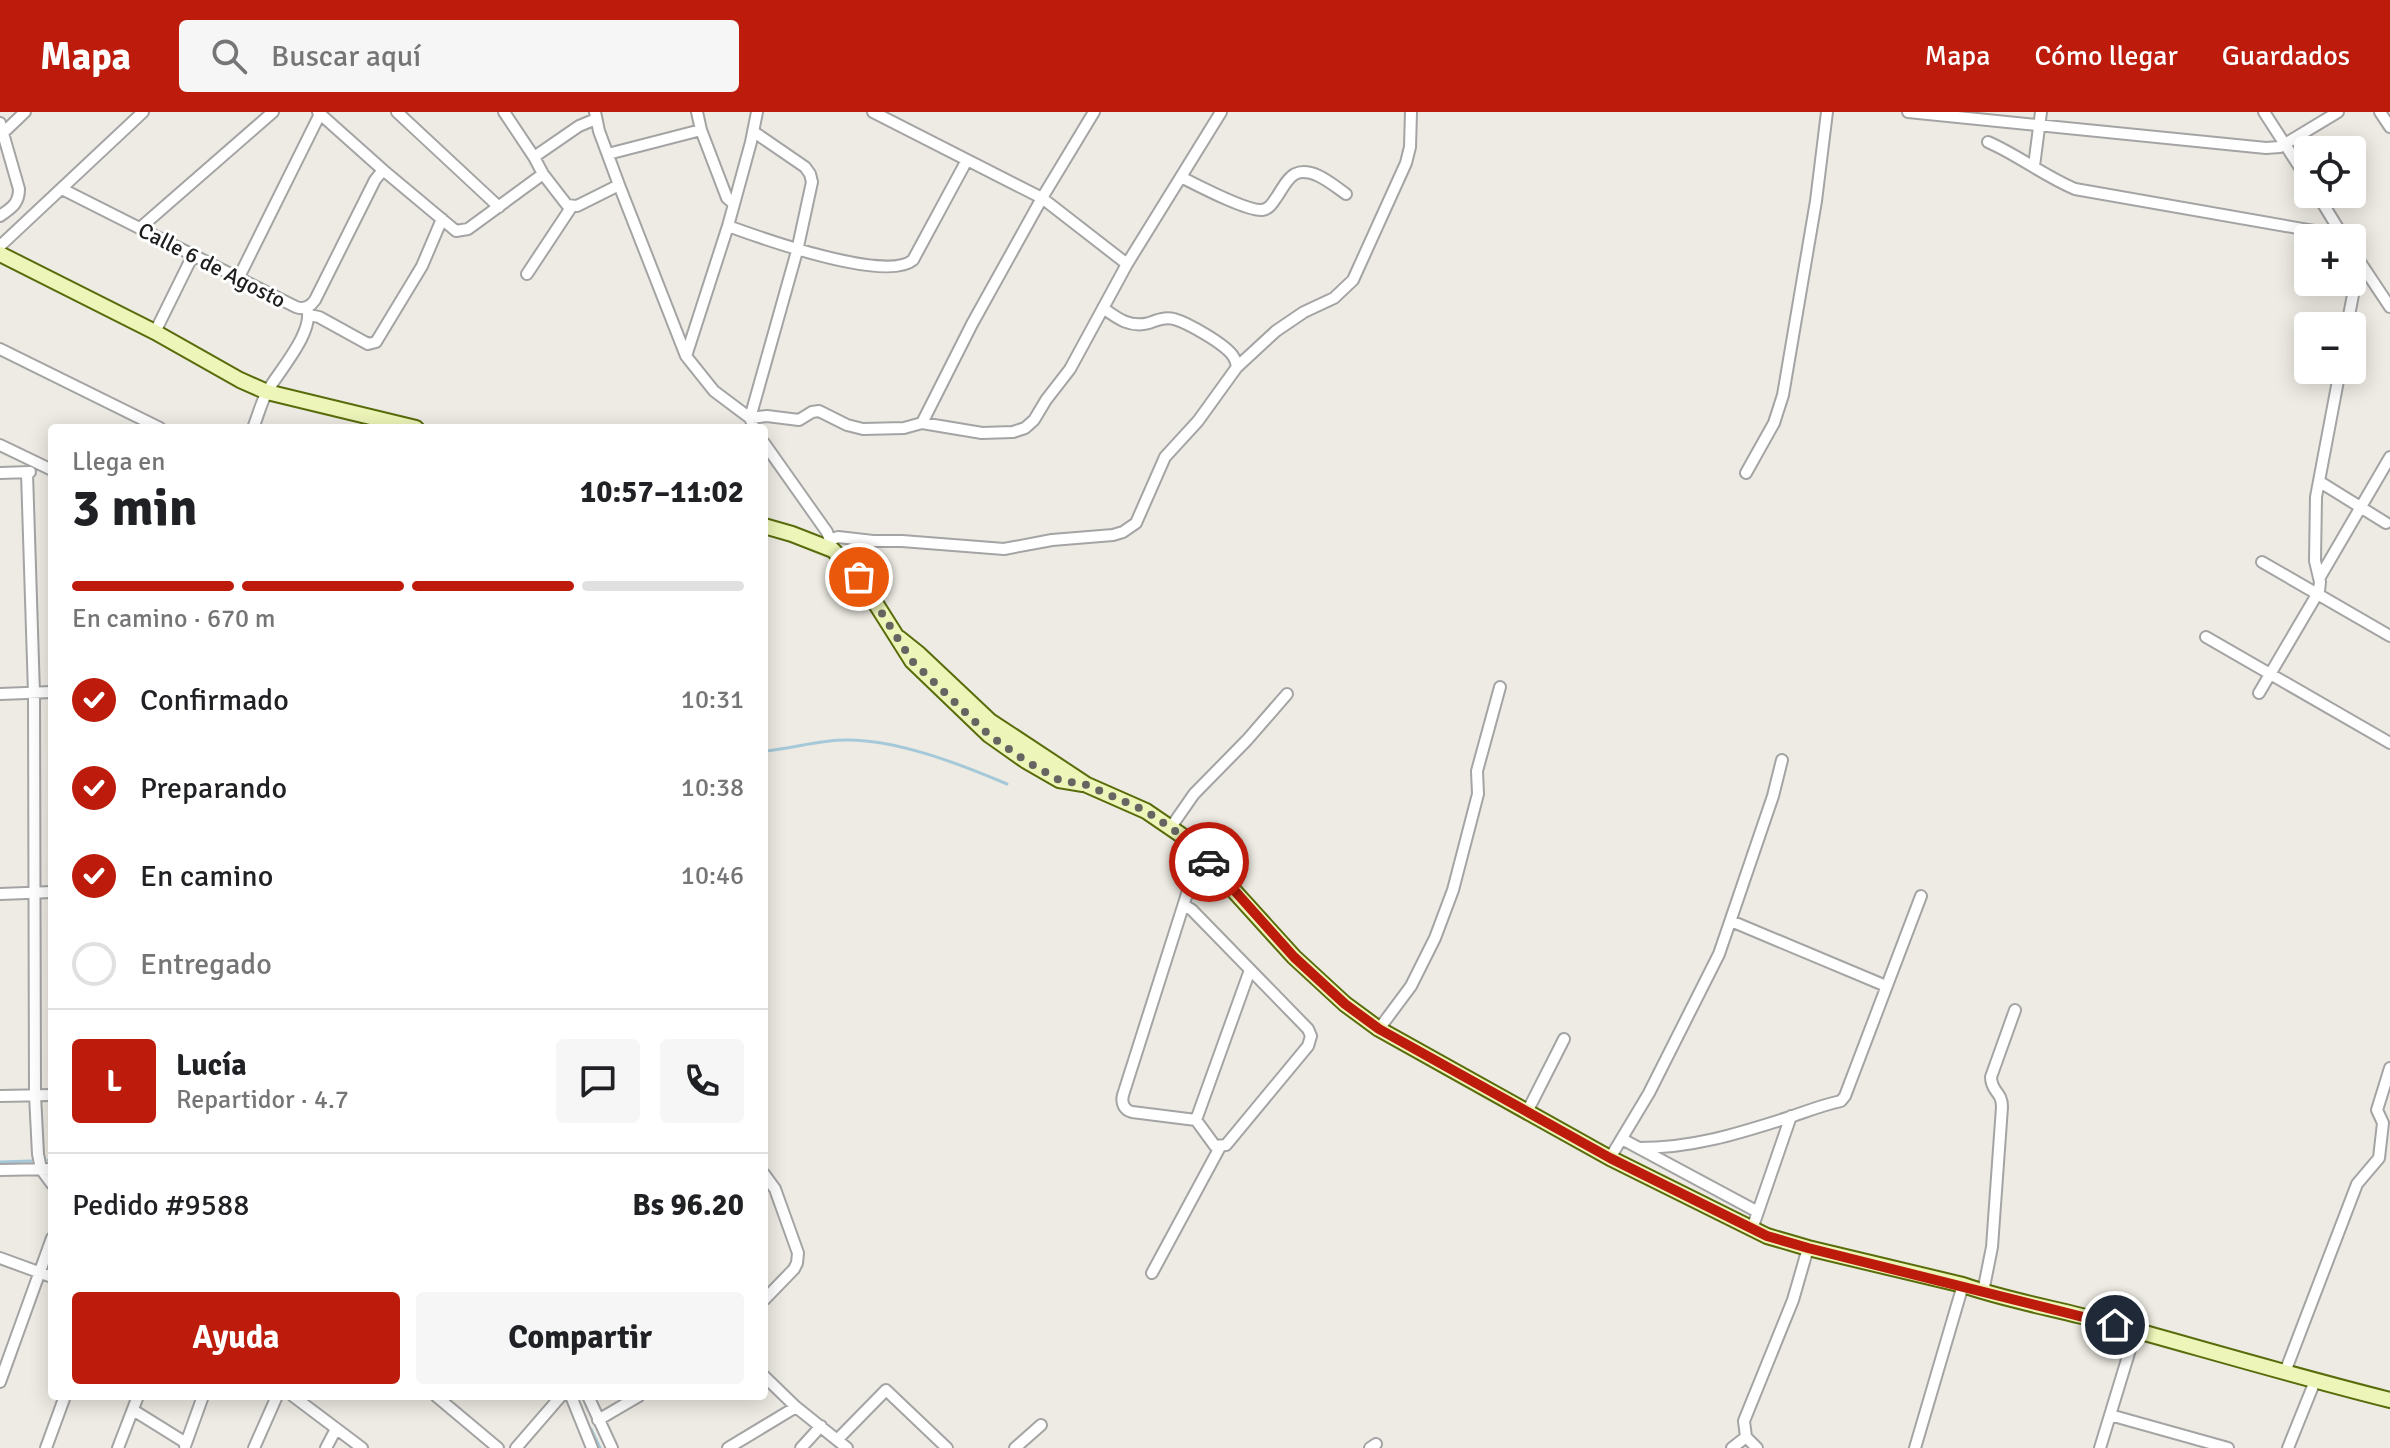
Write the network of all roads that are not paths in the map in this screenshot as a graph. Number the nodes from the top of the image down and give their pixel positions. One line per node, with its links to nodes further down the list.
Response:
1 (25, 112): 22 (street)
2 (143, 112): 36 (street)
3 (273, 112): 45 (street)
4 (397, 112): 41 (street)
5 (504, 112): 28 (street)
6 (697, 112): 23 (street)
7 (757, 112): 24 (street)
8 (873, 112): 30 (street)
9 (1094, 112): 38 (street)
10 (1221, 112): 34 (street)
11 (1411, 112): 60 (street)
12 (1827, 112): 75 (street)
13 (1908, 112): 20 (street)
14 (2041, 112): 20 (street)
15 (2264, 112): 26 (street)
16 (2338, 112): 26 (street)
17 (2380, 112): 21 (street)
18 (319, 113): 32 (street); 53 (street)
19 (596, 116): 27 (street); 28 (street)
20 (2040, 124): 26 (street); 31 (street)
21 (2390, 127)
22 (1, 128): 42 (street)
23 (701, 130): 27 (street); 39 (street)
24 (754, 132): 39 (street); 47 (street)
25 (1988, 142): 31 (street)
26 (2285, 144): 29 (street)
27 (608, 154): 35 (street)
28 (534, 157): 33 (street)
29 (2294, 158)
30 (967, 160): 38 (street); 47 (street)
31 (2034, 166): 46 (street)
32 (383, 170): 43 (street); 56 (street, Calle 6 de Agosto)
33 (543, 174): 40 (street); 41 (street)
34 (1181, 177): 37 (street); 50 (street)
35 (619, 185): 40 (street); 59 (street)
36 (62, 189): 45 (street, Calle 6 de Agosto); 48 (street)
37 (1346, 194)
38 (1042, 198): 50 (street); 64 (street)
39 (734, 204): 44 (street)
40 (572, 206): 52 (street)
41 (499, 207): 43 (street)
42 (0, 216)
43 (442, 219): 56 (street)
44 (728, 226): 47 (street); 59 (street)
45 (140, 228): 49 (street, Calle 6 de Agosto)
46 (2294, 228)
47 (797, 251): 63 (street)
48 (1, 253): 57 (street)
49 (193, 255): 53 (street, Calle 6 de Agosto); 57 (street)
50 (1127, 264): 55 (street)
51 (2366, 272): 54 (street)
52 (527, 274)
53 (239, 277): 56 (street, Calle 6 de Agosto)
54 (2390, 307)
55 (1103, 308): 60 (street); 64 (street)
56 (308, 311): 62 (street)
57 (155, 332): 62 (street)
58 (0, 349): 65 (street)
59 (686, 356): 63 (street)
60 (1237, 367): 80 (street)
61 (2338, 384): 76 (street)
62 (267, 392): 66 (street); 67 (street)
63 (752, 423): 64 (street)
64 (922, 423)
65 (152, 424)
66 (255, 424)
67 (399, 424)
68 (0, 445): 71 (street)
69 (768, 449): 80 (street)
70 (2390, 457): 77 (street)
71 (39, 464): 72 (street); 74 (street)
72 (48, 468)
73 (0, 473): 74 (street)
74 (27, 473): 89 (street)
75 (1746, 473)
76 (2320, 482): 77 (street); 82 (street)
77 (2360, 507): 78 (street); 82 (street)
78 (2386, 523)
79 (768, 527): 80 (street)
80 (832, 545): 95 (street)
81 (2262, 562): 83 (street)
82 (2320, 577): 83 (street)
83 (2317, 594): 84 (street); 86 (street)
84 (2390, 636)
85 (2206, 637): 86 (street)
86 (2270, 674): 90 (street); 93 (street)
87 (1500, 687): 106 (street)
88 (48, 692): 89 (street)
89 (34, 693): 91 (street); 98 (street)
90 (2259, 693)
91 (0, 694)
92 (1287, 694): 95 (street)
93 (2390, 743)
94 (1782, 760): 102 (street)
95 (1171, 827): 96 (street)
96 (1200, 853): 101 (street); 106 (street)
97 (48, 892): 98 (street)
98 (36, 893): 99 (street); 109 (street)
99 (0, 894)
100 (1921, 896): 104 (street)
101 (1184, 905): 103 (street); 114 (street)
102 (1731, 921): 104 (street); 115 (street)
103 (1250, 970): 114 (street); 116 (street)
104 (1886, 986): 113 (street)
105 (2015, 1010): 133 (street)
106 (1379, 1029): 112 (street)
107 (1564, 1039): 112 (street)
108 (2390, 1068): 138 (street)
109 (35, 1095): 110 (street); 111 (street); 119 (street)
110 (48, 1095)
111 (0, 1096)
112 (1527, 1112): 120 (street)
113 (1791, 1116): 117 (street); 124 (street)
114 (1196, 1120): 116 (street)
115 (1622, 1139): 117 (street); 120 (street)
116 (1220, 1147): 130 (street)
117 (1639, 1148): 124 (street)
118 (48, 1153): 119 (street)
119 (38, 1154): 121 (street)
120 (1610, 1158): 125 (street)
121 (46, 1169): 122 (street)
122 (0, 1170)
123 (768, 1179): 134 (street)
124 (1758, 1212): 125 (street)
125 (1752, 1229): 126 (street)
126 (1808, 1248): 132 (street); 162 (street)
127 (48, 1250): 129 (street)
128 (0, 1258): 129 (street)
129 (41, 1272): 131 (street); 137 (street)
130 (1152, 1273)
131 (48, 1275)
132 (1963, 1285): 133 (street); 182 (street)
133 (1983, 1292): 135 (street)
134 (768, 1296)
135 (2136, 1330): 138 (street); 157 (street)
136 (0, 1347): 137 (street)
137 (12, 1352): 141 (street)
138 (2285, 1372): 140 (street)
139 (768, 1380): 154 (street)
140 (2315, 1381): 153 (street); 185 (street)
141 (0, 1382)
142 (64, 1400): 166 (street)
143 (137, 1400): 155 (street)
144 (202, 1400): 165 (street)
145 (275, 1400): 168 (street)
146 (298, 1400): 161 (street)
147 (441, 1400): 171 (street)
148 (555, 1400): 172 (street)
149 (561, 1400): 156 (street)
150 (572, 1400): 156 (street)
151 (590, 1400): 158 (street)
152 (631, 1400): 158 (street)
153 (2390, 1400)
154 (796, 1407): 160 (street); 175 (street)
155 (133, 1410): 165 (street); 167 (street)
156 (577, 1412): 158 (street); 173 (street)
157 (2110, 1415): 164 (street); 183 (street)
158 (597, 1417): 174 (street)
159 (1041, 1425): 179 (street)
160 (821, 1426): 163 (street); 176 (street)
161 (336, 1429): 169 (street); 170 (street)
162 (1746, 1437): 180 (street); 181 (street)
163 (837, 1440): 177 (street); 178 (street)
164 (2192, 1443): 184 (street)
165 (185, 1446)
166 (46, 1448)
167 (118, 1448)
168 (254, 1448)
169 (326, 1448)
170 (362, 1448)
171 (498, 1448)
172 (516, 1448)
173 (592, 1448)
174 (612, 1448)
175 (728, 1448)
176 (801, 1448)
177 (847, 1448)
178 (947, 1448)
179 (1015, 1448)
180 (1732, 1448)
181 (1757, 1448)
182 (1915, 1448)
183 (2100, 1448)
184 (2228, 1448)
185 (2288, 1448)

